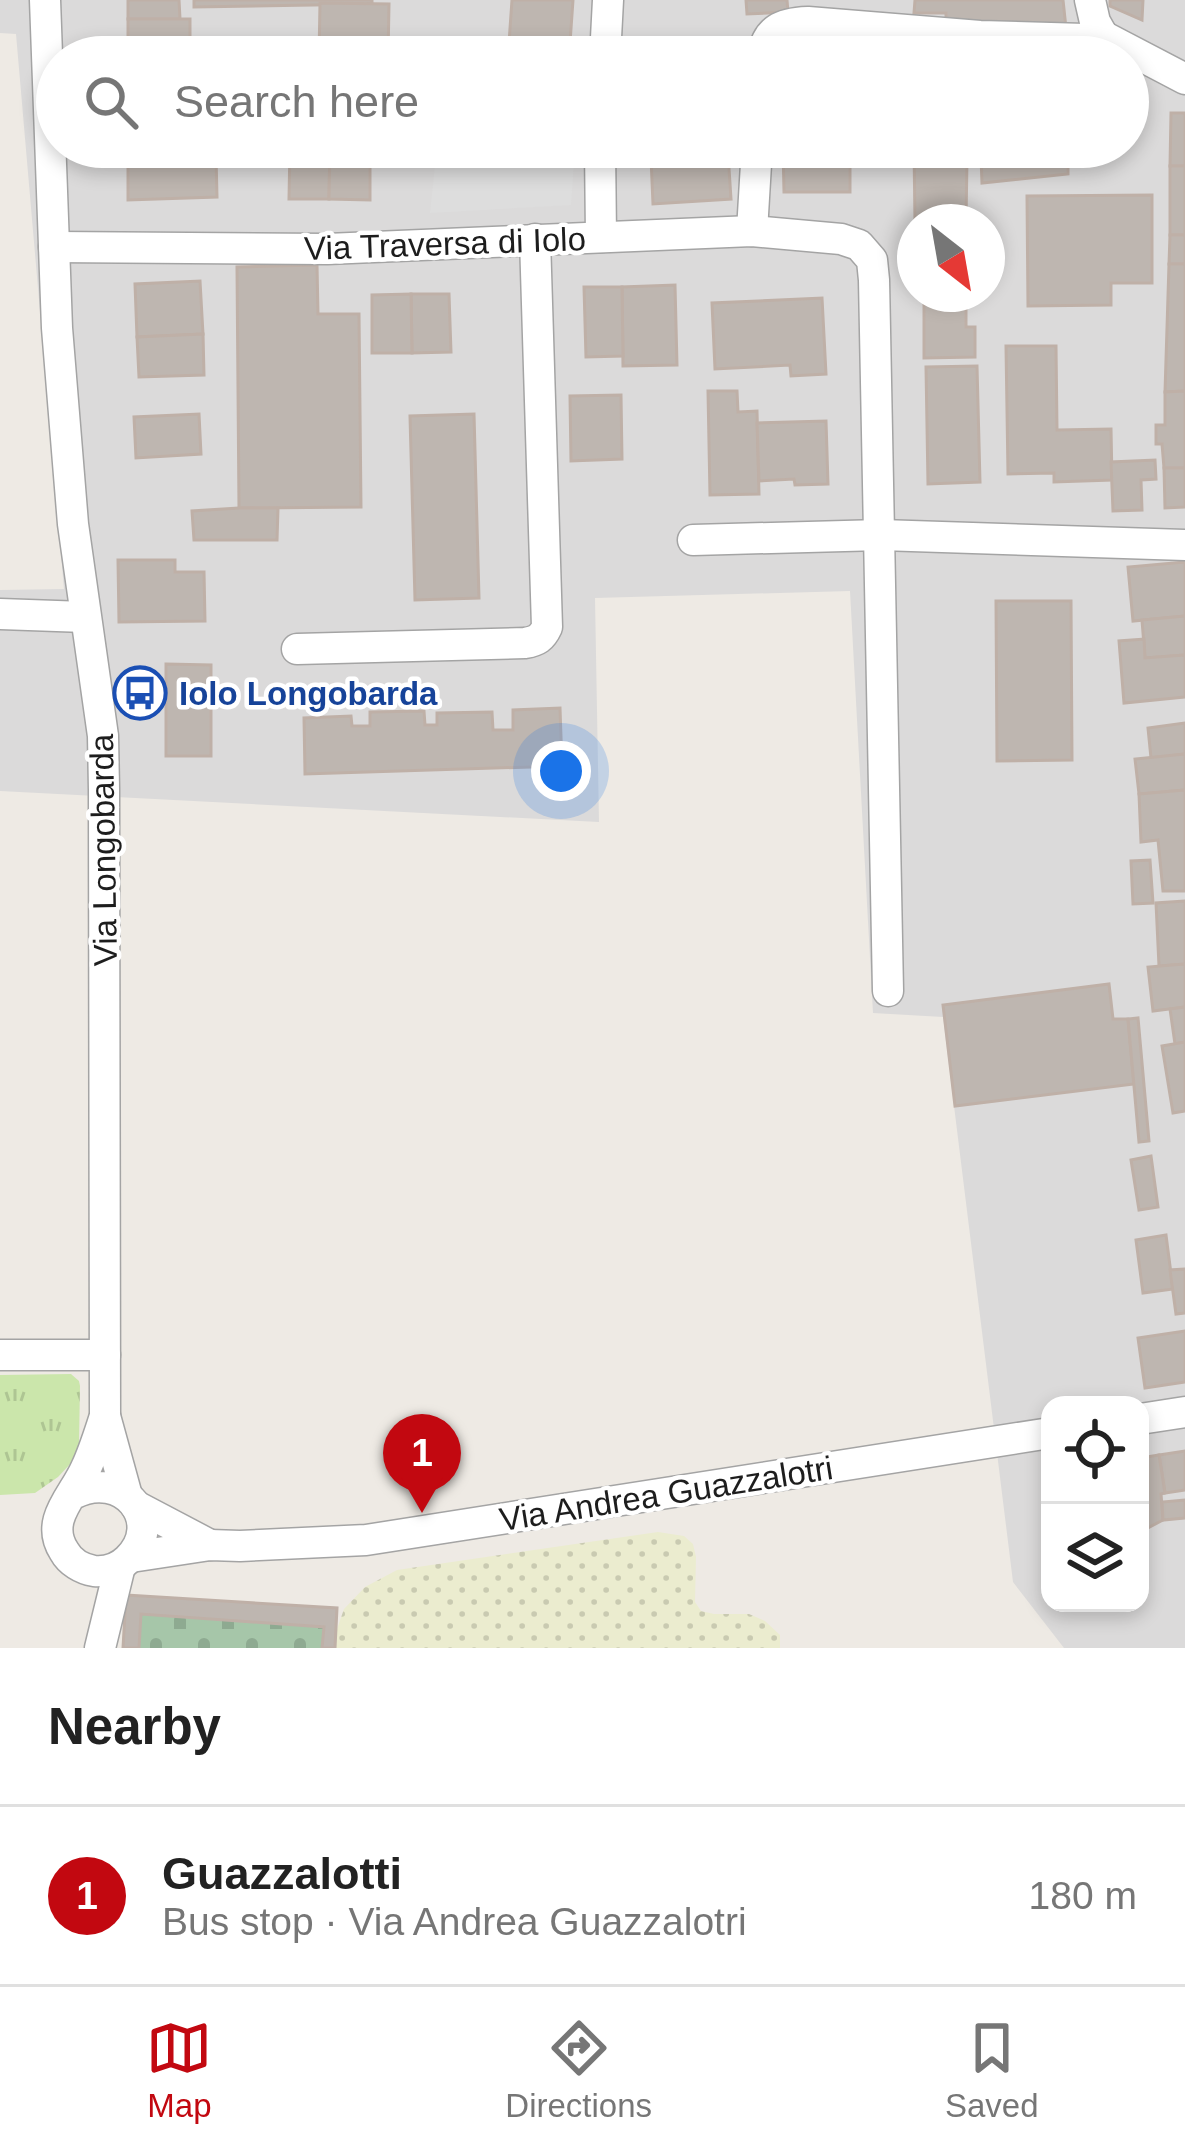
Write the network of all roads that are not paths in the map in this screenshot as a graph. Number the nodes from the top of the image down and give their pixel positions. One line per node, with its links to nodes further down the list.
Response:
1 (45, 0): 4 (street, Via Longobarda)
2 (608, 0): 5 (street)
3 (1090, 0): 8 (street)
4 (46, 36)
5 (606, 36)
6 (768, 36): 7 (street)
7 (980, 36)
8 (1103, 36)
9 (1149, 60): 10 (street)
10 (1185, 79)
11 (51, 168): 17 (street, Via Longobarda)
12 (601, 168): 15 (street)
13 (756, 168): 14 (street)
14 (752, 230): 15 (street, Via Traversa di Iolo); 18 (street, Via Traversa di Iolo)
15 (601, 237): 16 (street, Via Traversa di Iolo)
16 (536, 239): 17 (street, Via Traversa di Iolo); 23 (street)
17 (54, 247): 22 (street, Via Longobarda)
18 (880, 535): 19 (street); 20 (street); 24 (street)
19 (693, 540)
20 (1185, 545)
21 (0, 614): 22 (street)
22 (85, 617): 25 (street, Via Longobarda)
23 (297, 649)
24 (887, 991)
25 (105, 1354): 26 (street); 28 (street, Via Longobarda)
26 (0, 1355)
27 (1185, 1412): 29 (street)
28 (105, 1416): 31 (street, Via Longobarda); 32 (street, Via Longobarda)
29 (1149, 1418)
30 (1041, 1434): 33 (street, Via Andrea Guazzalotri)
31 (73, 1494): 32 (street); 35 (street, Via Longobarda)
32 (132, 1501): 33 (street, Via Andrea Guazzalotri); 34 (street, Via Longobarda)
33 (210, 1544): 34 (street, Via Andrea Guazzalotri)
34 (125, 1561): 35 (street); 36 (street, Via Longobarda)
35 (81, 1567): 36 (street)
36 (100, 1642)

